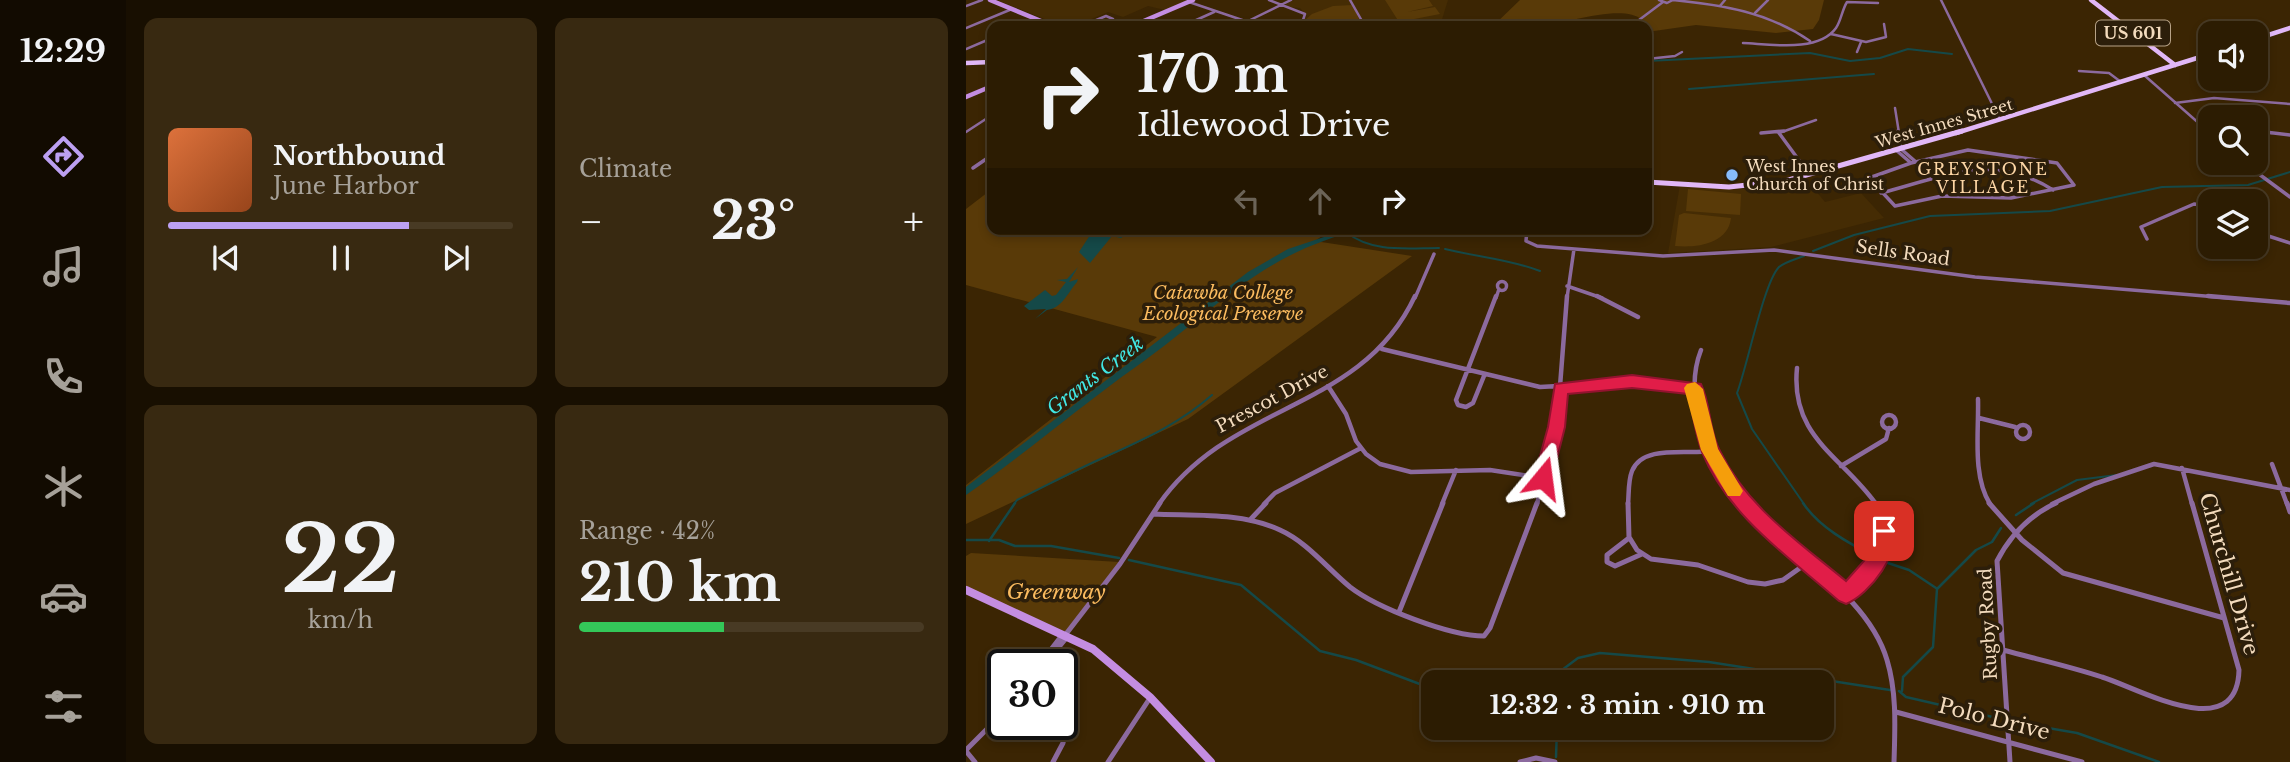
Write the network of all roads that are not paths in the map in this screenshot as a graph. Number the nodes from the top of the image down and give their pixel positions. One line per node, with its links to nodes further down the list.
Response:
1 (982, 0): 15 (street)
2 (990, 0): 17 (street)
3 (1269, 0): 14 (street)
4 (1291, 0): 14 (street)
5 (1350, 0): 22 (street)
6 (1673, 0): 12 (street); 16 (street)
7 (1725, 0): 16 (street)
8 (1768, 0): 19 (street)
9 (1941, 0): 56 (street)
10 (2091, 0): 45 (main road, US 601)
11 (1191, 1): 18 (street); 24 (street)
12 (1661, 1): 28 (street)
13 (1878, 3): 32 (street)
14 (1282, 4): 26 (street); 27 (street)
15 (966, 6)
16 (1720, 6): 19 (street)
17 (1011, 9): 21 (street); 30 (street)
18 (1216, 11): 25 (street); 26 (street)
19 (1755, 13): 35 (street)
20 (1113, 19): 23 (street)
21 (1037, 20)
22 (1363, 20)
23 (1094, 21)
24 (1144, 21)
25 (1194, 21)
26 (1248, 21)
27 (1299, 21)
28 (1637, 21)
29 (1884, 24): 36 (street)
30 (966, 27)
31 (2290, 28): 33 (main road)
32 (1830, 33): 35 (street); 36 (street)
33 (2268, 35)
34 (987, 40): 38 (street)
35 (1810, 42): 37 (street)
36 (1861, 42): 40 (street)
37 (1743, 43)
38 (966, 50)
39 (1682, 52): 41 (street)
40 (1857, 52)
41 (1652, 58)
42 (2198, 58): 45 (main road, US 601)
43 (987, 62): 44 (main road)
44 (966, 63)
45 (2175, 65): 47 (main road, West Innes Street)
46 (2079, 71): 48 (street)
47 (2144, 75): 48 (main road, West Innes Street); 51 (street)
48 (2121, 82): 56 (main road, West Innes Street)
49 (987, 88): 50 (street)
50 (966, 97)
51 (2175, 103): 52 (street); 57 (street)
52 (2290, 104)
53 (1895, 108): 63 (street)
54 (987, 119): 58 (street)
55 (1816, 120): 61 (street)
56 (2001, 120): 63 (main road, West Innes Street)
57 (2198, 123)
58 (966, 132)
59 (2268, 132): 62 (street)
60 (1761, 133): 61 (street)
61 (1779, 134): 67 (street)
62 (2290, 135)
63 (1899, 150): 65 (street); 67 (main road, West Innes Street)
64 (987, 158): 66 (street)
65 (1913, 163): 70 (street); 71 (street)
66 (973, 168)
67 (1809, 174): 69 (main road, West Innes Street)
68 (2258, 175): 72 (street)
69 (1652, 182)
70 (2053, 190): 71 (street); 71 (street)
71 (1881, 193)
72 (2290, 197)
73 (2198, 204): 76 (street)
74 (1526, 235): 78 (street, Sells Road)
75 (2268, 236): 77 (street)
76 (2147, 239)
77 (2290, 243)
78 (1574, 249): 80 (street); 82 (street, Sells Road)
79 (1434, 254): 84 (street, Prescot Drive)
80 (1567, 286): 83 (street); 90 (street)
81 (1499, 289): 87 (street)
82 (2290, 303)
83 (1638, 317)
84 (1382, 349): 87 (street); 89 (street, Prescot Drive)
85 (1700, 350): 91 (street)
86 (1797, 368): 99 (street)
87 (1466, 371): 88 (street); 88 (street)
88 (1484, 376): 90 (street)
89 (1328, 386): 96 (street); 106 (street, Prescot Drive)
90 (1561, 388): 91 (street); 102 (street)
91 (1695, 389): 97 (street)
92 (1978, 399): 93 (street)
93 (1979, 418): 94 (street); 108 (street)
94 (2016, 427)
95 (1889, 428): 99 (street)
96 (1361, 448): 101 (street); 107 (street)
97 (1710, 450): 109 (street); 111 (street)
98 (2272, 464): 103 (street)
99 (1841, 466): 113 (street)
100 (2182, 468): 103 (street, Rugby Road); 108 (street, Rugby Road); 115 (street, Churchill Drive)
101 (1456, 470): 102 (street); 114 (street)
102 (1543, 478): 114 (street)
103 (2281, 488): 104 (street, Rugby Road); 105 (street)
104 (2290, 490)
105 (2290, 512)
106 (1153, 514): 107 (street); 116 (street, Prescot Drive)
107 (1250, 520): 114 (street)
108 (2016, 533): 115 (street); 118 (street, Rugby Road)
109 (1629, 538): 110 (street); 110 (street)
110 (1642, 554): 111 (street)
111 (1807, 563): 113 (street)
112 (966, 590): 116 (street)
113 (1846, 594): 120 (street)
114 (1399, 612)
115 (2225, 618): 118 (street, Churchill Drive)
116 (1066, 635): 117 (street, Prescot Drive); 119 (street)
117 (1054, 649)
118 (2003, 650): 123 (street, Rugby Road)
119 (1150, 697): 127 (street); 128 (street)
120 (1896, 712): 123 (street, Polo Drive); 131 (street)
121 (987, 729): 124 (street)
122 (1063, 740): 126 (street)
123 (2009, 740): 132 (street, Rugby Road); 133 (street, Polo Drive)
124 (966, 750): 125 (street)
125 (975, 762)
126 (1052, 762)
127 (1108, 762)
128 (1211, 762)
129 (1520, 762): 130 (street)
130 (1556, 762)
131 (1894, 762)
132 (2010, 762)
133 (2082, 762)

